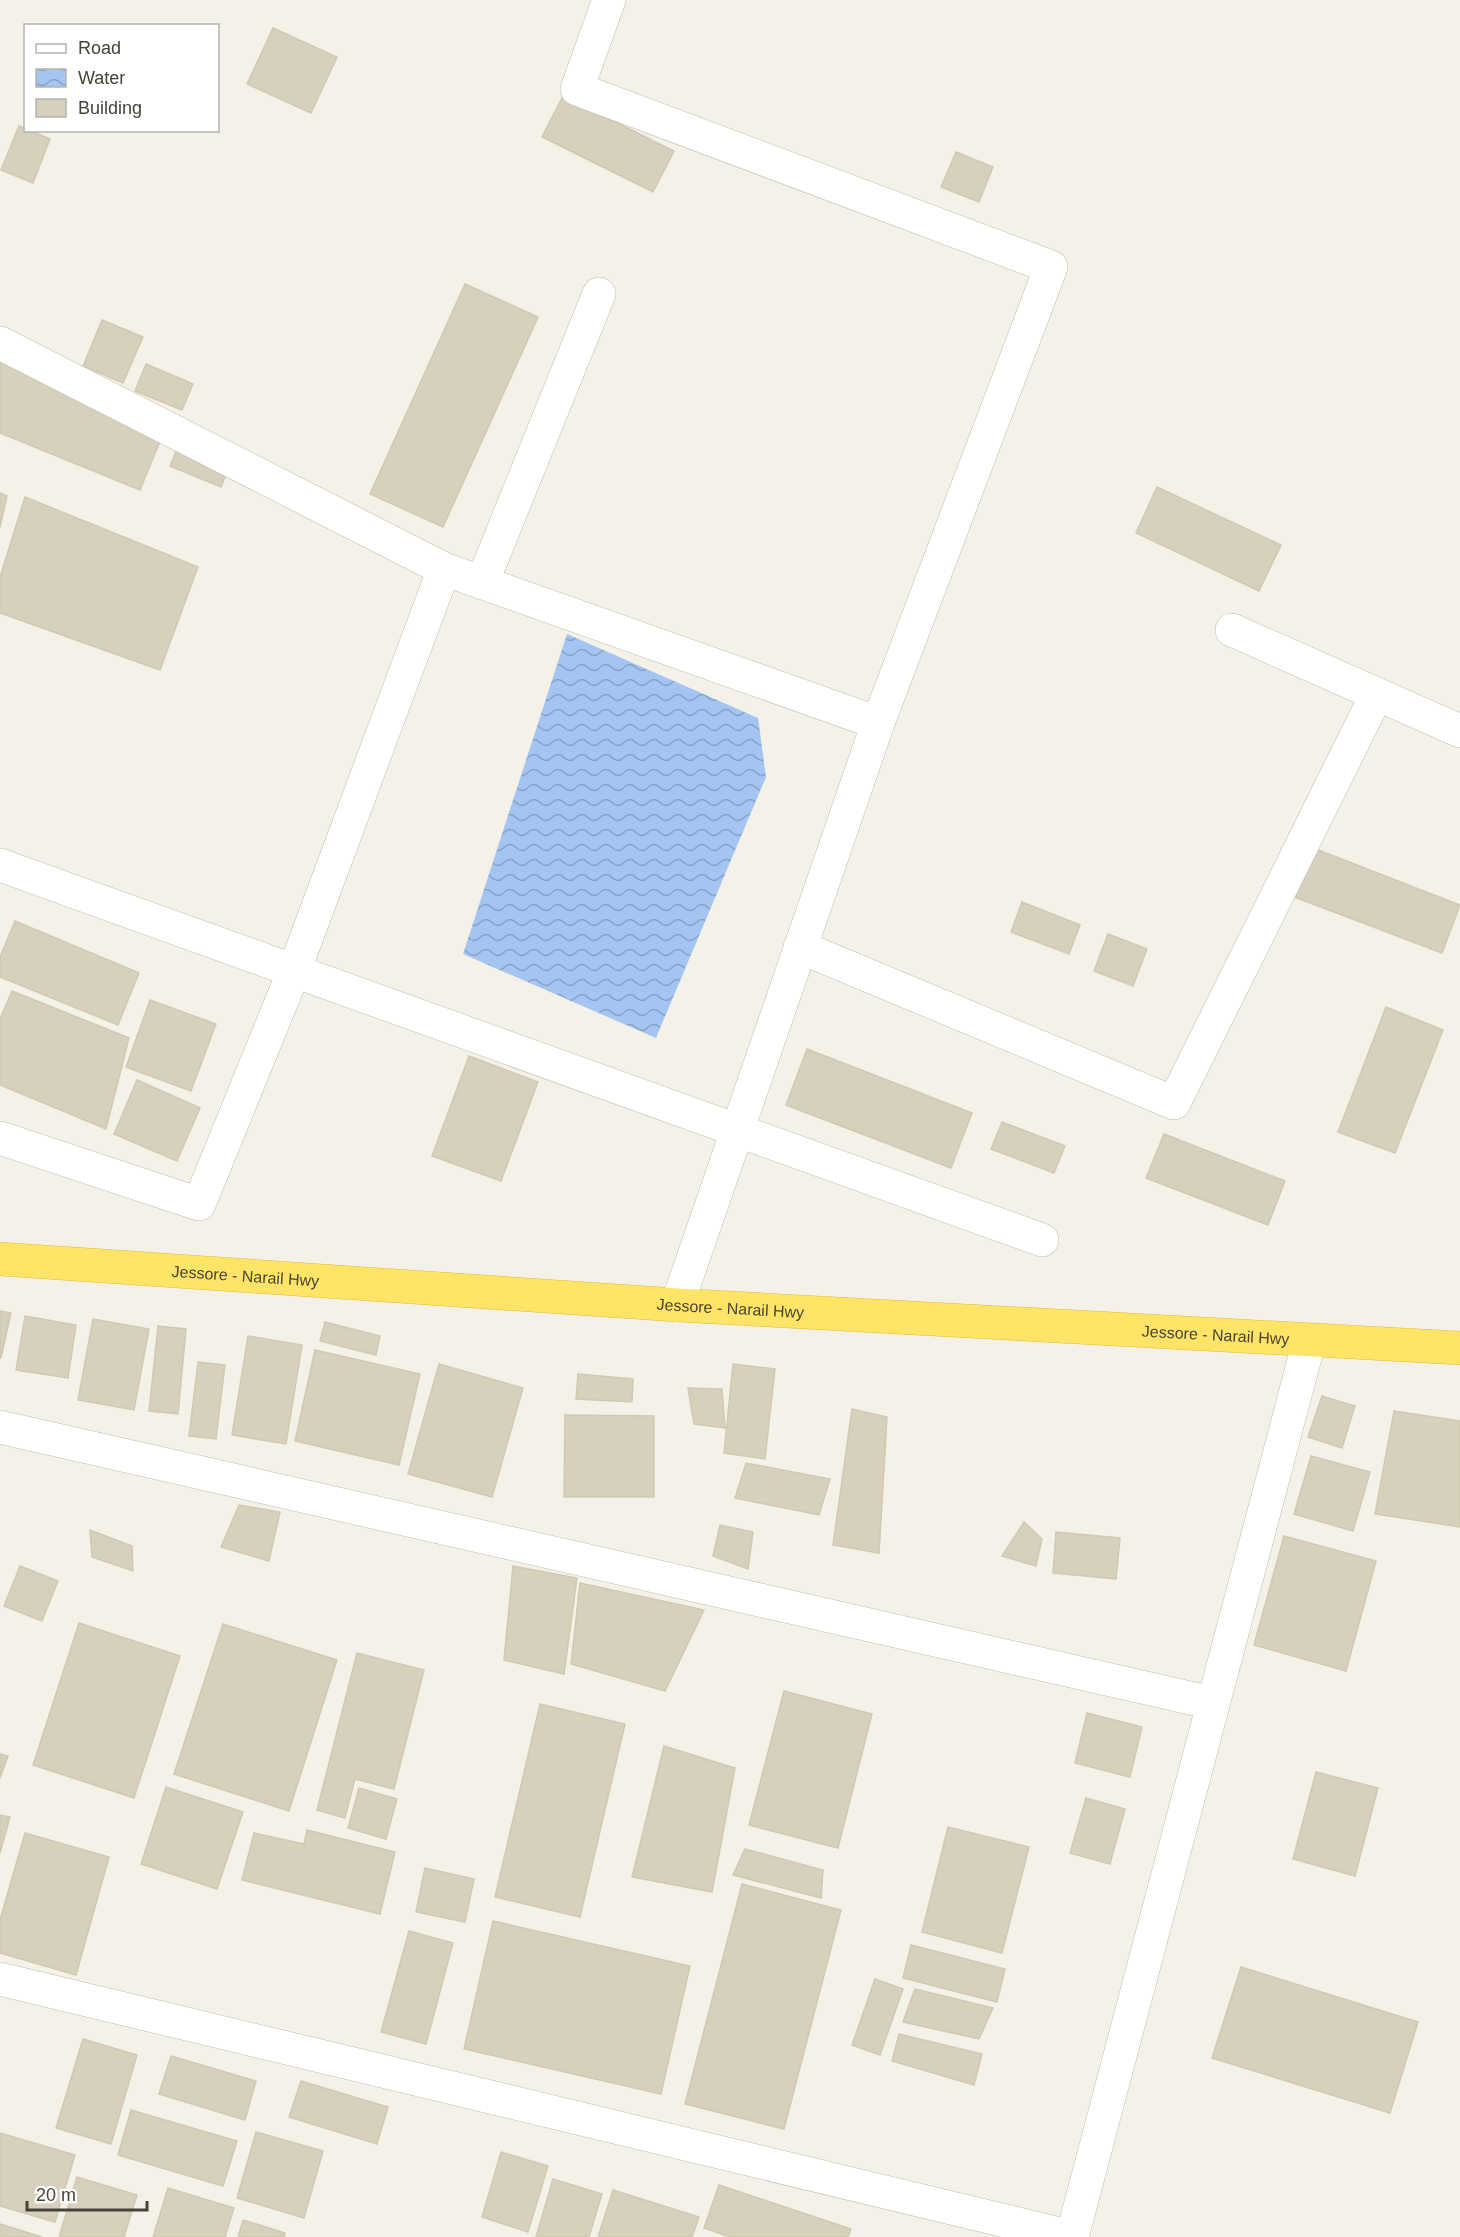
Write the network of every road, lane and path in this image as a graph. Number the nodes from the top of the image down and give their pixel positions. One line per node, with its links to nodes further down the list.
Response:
1 (609, 0): 8 (street)
2 (599, 294): 5 (street)
3 (0, 343): 4 (street)
4 (444, 569): 5 (street); 12 (street)
5 (482, 583): 8 (street)
6 (1232, 630): 7 (street)
7 (1377, 694): 9 (street); 11 (street)
8 (878, 723): 11 (street)
9 (1460, 731)
10 (0, 865): 12 (street)
11 (800, 947): 13 (street)
12 (294, 971): 13 (street); 14 (street)
13 (737, 1130): 15 (street); 17 (street)
14 (0, 1138)
15 (1042, 1240)
16 (0, 1259): 17 (highway, Jessore - Narail Hwy)
17 (676, 1305): 18 (highway, Jessore - Narail Hwy)
18 (1309, 1342): 19 (highway, Jessore - Narail Hwy); 21 (street)
19 (1460, 1348)
20 (0, 1427): 21 (street)
21 (1212, 1703): 23 (street)
22 (0, 1979): 23 (street)
23 (1072, 2237)

